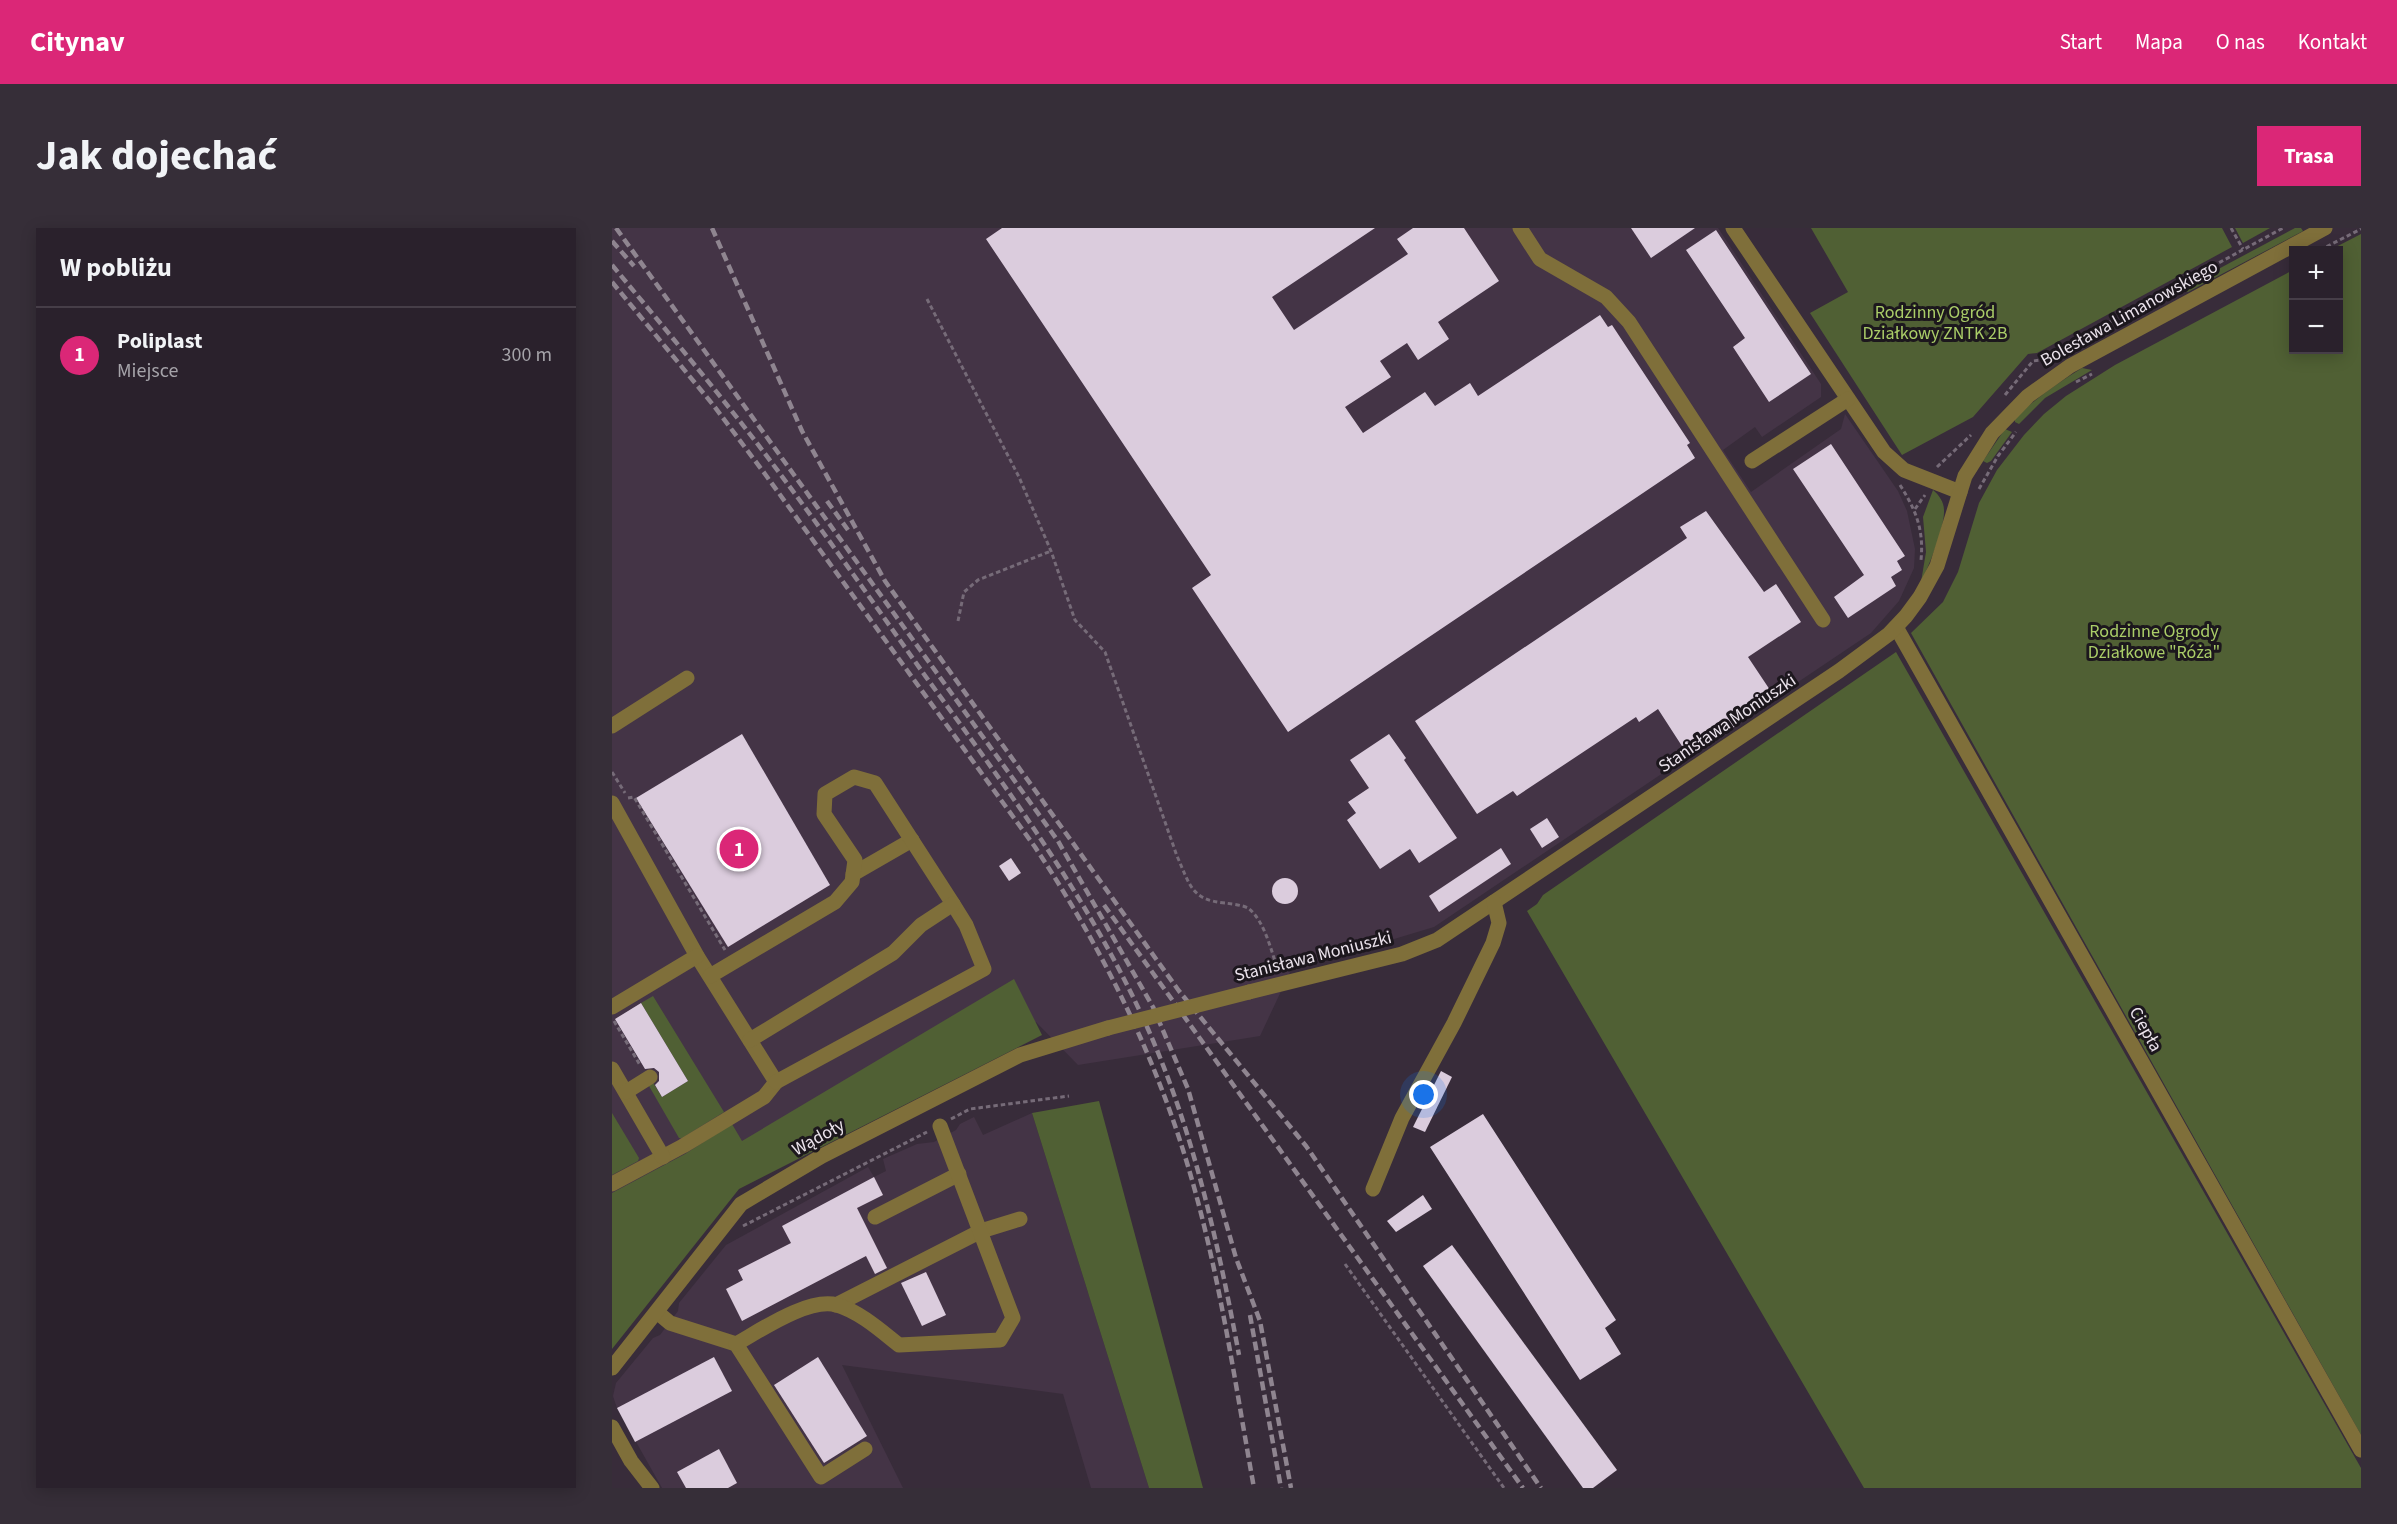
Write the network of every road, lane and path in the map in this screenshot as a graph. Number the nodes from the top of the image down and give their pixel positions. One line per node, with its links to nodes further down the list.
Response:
1 (1520, 228): 21 (street)
2 (1733, 228): 11 (street)
3 (2231, 228): 7 (path)
4 (2325, 228): 17 (street, Bolesława Limanowskiego)
5 (2361, 229): 6 (path)
6 (2328, 246)
7 (2243, 249)
8 (927, 299): 19 (path)
9 (2098, 370): 10 (path)
10 (2074, 384)
11 (1848, 399): 13 (street); 14 (street)
12 (2018, 430): 15 (path)
13 (1891, 459): 17 (street); 18 (path)
14 (1752, 461)
15 (1989, 471)
16 (1927, 489): 18 (path)
17 (1960, 492): 23 (street, Stanisława Moniuszki)
18 (1915, 509): 20 (path)
19 (1051, 551): 22 (path); 33 (path)
20 (1921, 561)
21 (1823, 620)
22 (958, 621)
23 (1896, 627): 29 (street, Stanisława Moniuszki); 58 (street, Ciepła)
24 (687, 678): 25 (street)
25 (612, 726)
26 (612, 802): 31 (street)
27 (912, 840): 28 (street); 28 (street); 30 (street)
28 (853, 874): 32 (street)
29 (1494, 902): 33 (street, Stanisława Moniuszki); 46 (street)
30 (953, 904): 36 (street); 39 (street)
31 (697, 956): 32 (street); 34 (street)
32 (710, 976): 36 (street)
33 (1282, 983): 35 (street, Stanisława Moniuszki, bridge)
34 (612, 1008)
35 (1108, 1028): 53 (street, Wądoły)
36 (750, 1040): 39 (street)
37 (612, 1069): 40 (street)
38 (650, 1077): 40 (street)
39 (776, 1082): 43 (street)
40 (626, 1092): 43 (street)
41 (1069, 1096): 42 (path)
42 (940, 1126): 44 (street); 49 (path)
43 (663, 1157): 45 (street)
44 (959, 1174): 47 (street); 50 (street)
45 (612, 1184)
46 (1373, 1189)
47 (875, 1217)
48 (1020, 1219): 50 (street)
49 (742, 1227)
50 (981, 1231): 52 (street); 52 (street)
51 (1345, 1264): 60 (path)
52 (836, 1305): 54 (street)
53 (657, 1312): 54 (street); 55 (street, Wądoły)
54 (736, 1344): 57 (street)
55 (612, 1368)
56 (612, 1427): 59 (street)
57 (865, 1449)
58 (2361, 1450)
59 (652, 1488)
60 (1504, 1488)

